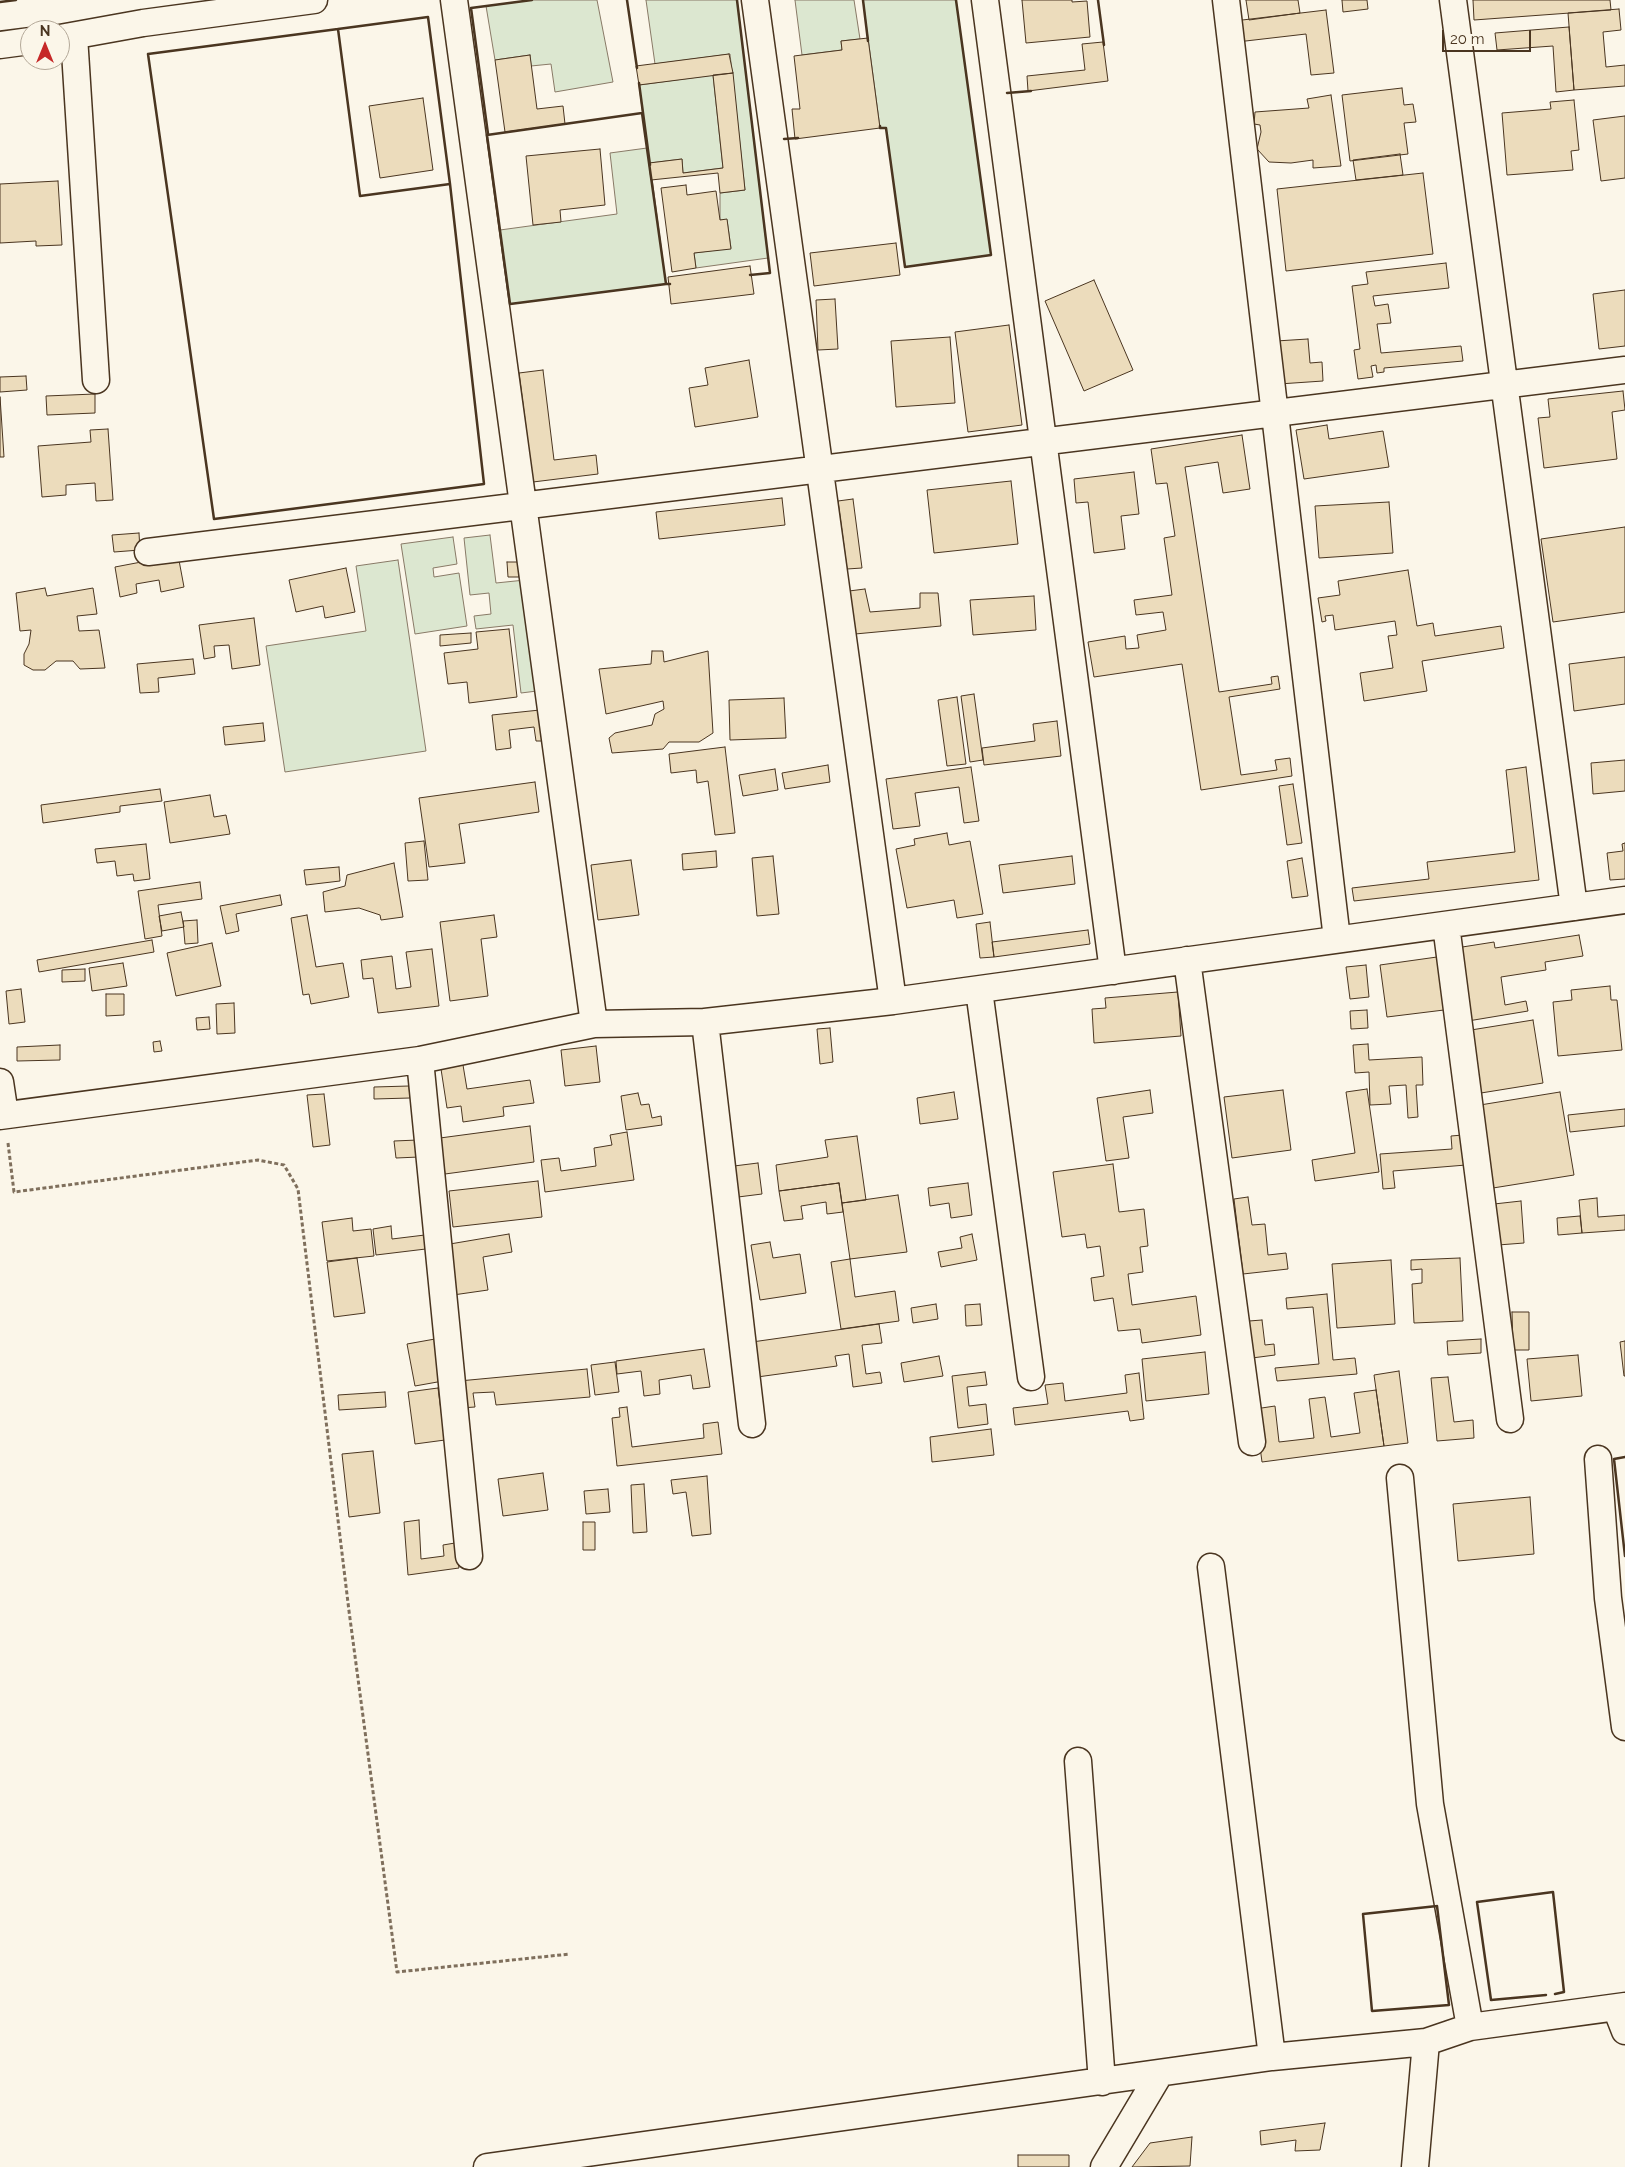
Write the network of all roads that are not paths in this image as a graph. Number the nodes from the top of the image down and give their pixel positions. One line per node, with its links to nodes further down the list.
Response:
1 (314, 0): 7 (street)
2 (454, 0): 17 (street)
3 (755, 0): 16 (street)
4 (985, 0): 15 (street)
5 (1226, 0): 14 (street)
6 (1453, 0): 13 (street)
7 (70, 36)
8 (20, 42): 9 (street)
9 (0, 45)
10 (70, 70): 12 (street)
11 (1625, 370): 13 (street)
12 (96, 380)
13 (1504, 385): 14 (street); 20 (street)
14 (1275, 413): 15 (street); 22 (street)
15 (1043, 441): 16 (street); 24 (street)
16 (820, 469): 17 (street); 26 (street)
17 (522, 506): 18 (street); 28 (street)
18 (148, 552)
19 (1625, 900): 20 (street)
20 (1574, 907): 21 (street)
21 (1446, 925): 22 (street); 33 (street)
22 (1337, 940): 23 (street)
23 (1187, 960): 24 (street); 35 (street)
24 (1113, 970): 25 (street)
25 (979, 990): 26 (street); 32 (street)
26 (893, 1001): 27 (street)
27 (705, 1022): 28 (street); 34 (street)
28 (594, 1024): 29 (street)
29 (420, 1060): 31 (street); 38 (street)
30 (0, 1082): 31 (street)
31 (2, 1116)
32 (1031, 1377)
33 (1510, 1419)
34 (752, 1424)
35 (1252, 1442)
36 (1598, 1459): 40 (street)
37 (1400, 1478): 43 (street)
38 (469, 1556)
39 (1212, 1567): 45 (street)
40 (1625, 1727)
41 (1078, 1761): 47 (street)
42 (1622, 2015): 43 (street)
43 (1470, 2027): 44 (street)
44 (1426, 2042): 45 (street); 50 (street)
45 (1272, 2057): 46 (street)
46 (1160, 2073): 47 (street); 49 (street)
47 (1102, 2082): 48 (street)
48 (487, 2167)
49 (1104, 2167)
50 (1415, 2167)

